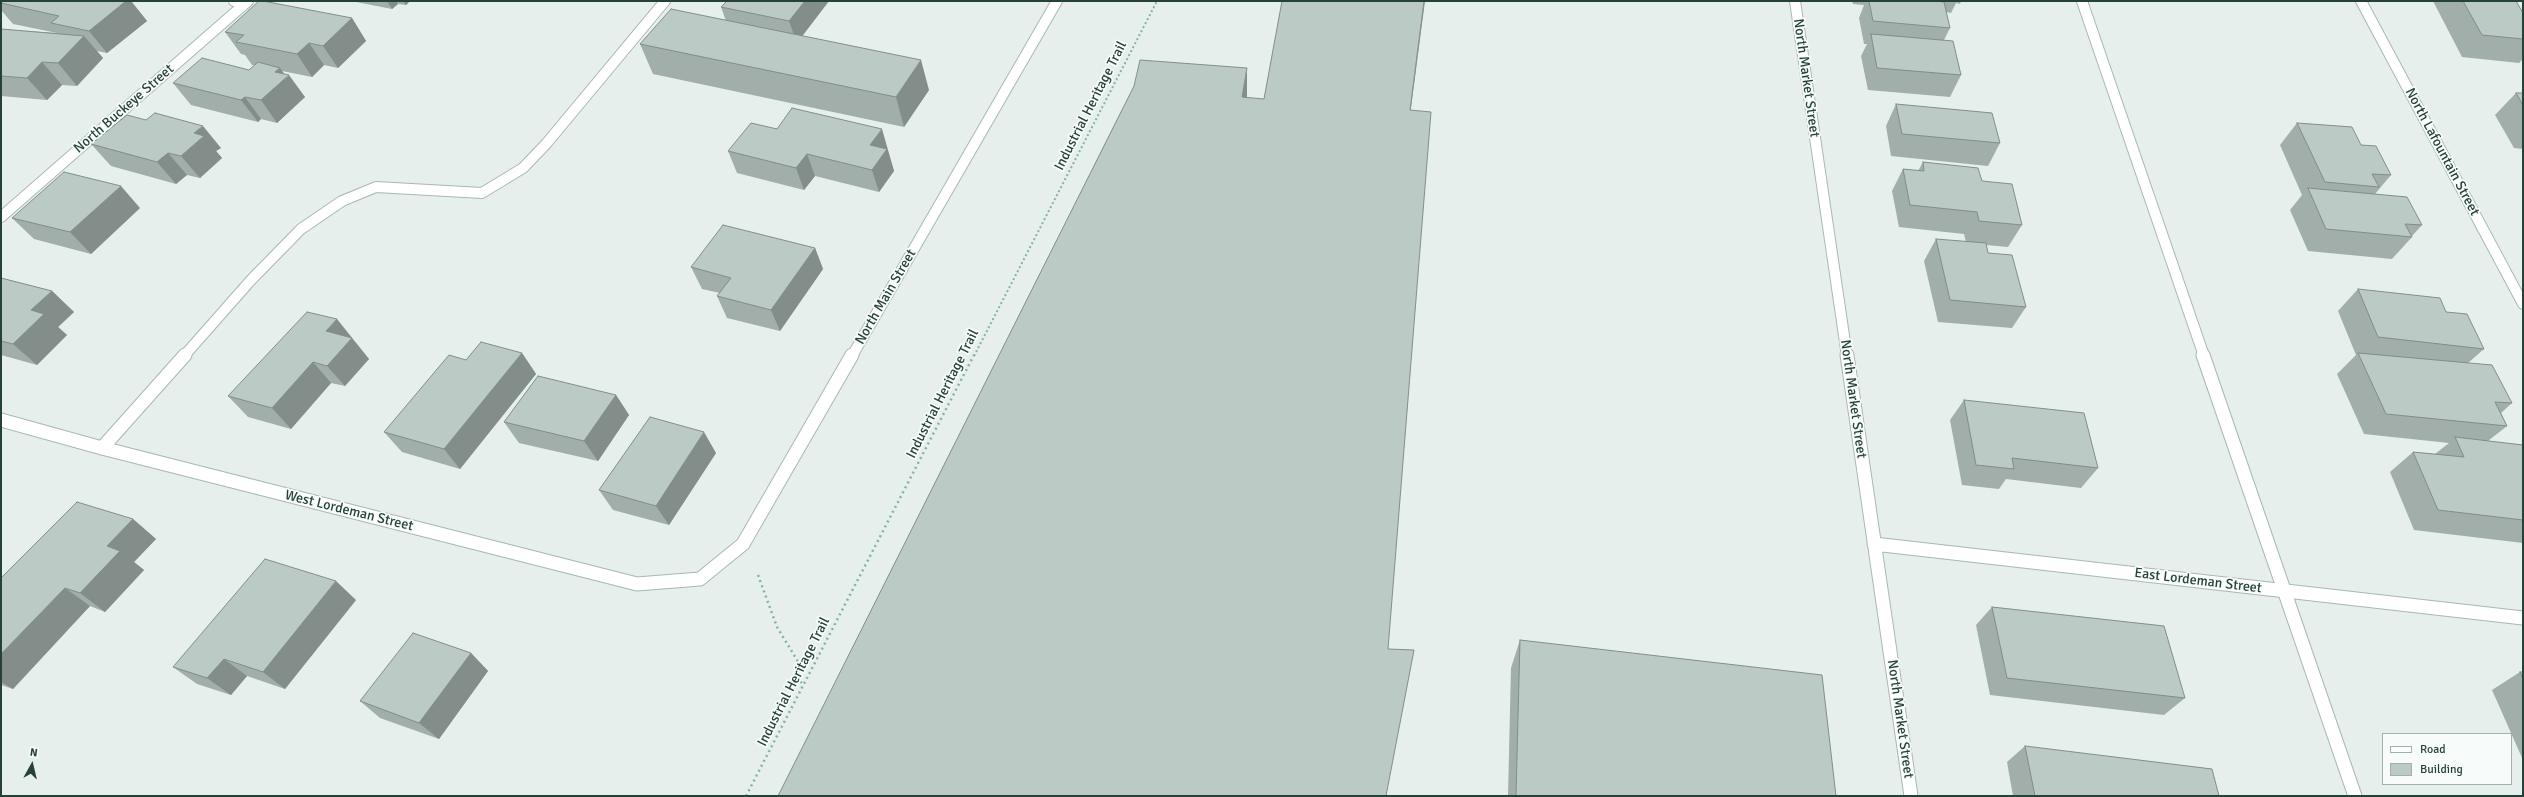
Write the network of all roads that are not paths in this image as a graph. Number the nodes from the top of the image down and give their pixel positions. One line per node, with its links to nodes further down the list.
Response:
1 (234, 1): 7 (street)
2 (665, 1): 11 (street)
3 (1057, 1): 13 (street, North Main Street)
4 (1795, 1): 12 (street, North Market Street)
5 (2082, 1): 14 (street)
6 (2361, 1): 9 (street, North Lafountain Street)
7 (247, 2): 8 (street, North Buckeye Street)
8 (1, 217)
9 (2523, 304)
10 (1, 420): 11 (street, West Lordeman Street)
11 (102, 448): 13 (street, West Lordeman Street)
12 (1874, 544): 14 (street, East Lordeman Street); 16 (street, North Market Street)
13 (700, 579)
14 (2285, 591): 15 (street, East Lordeman Street); 17 (street)
15 (2523, 618)
16 (1911, 796)
17 (2354, 796)

